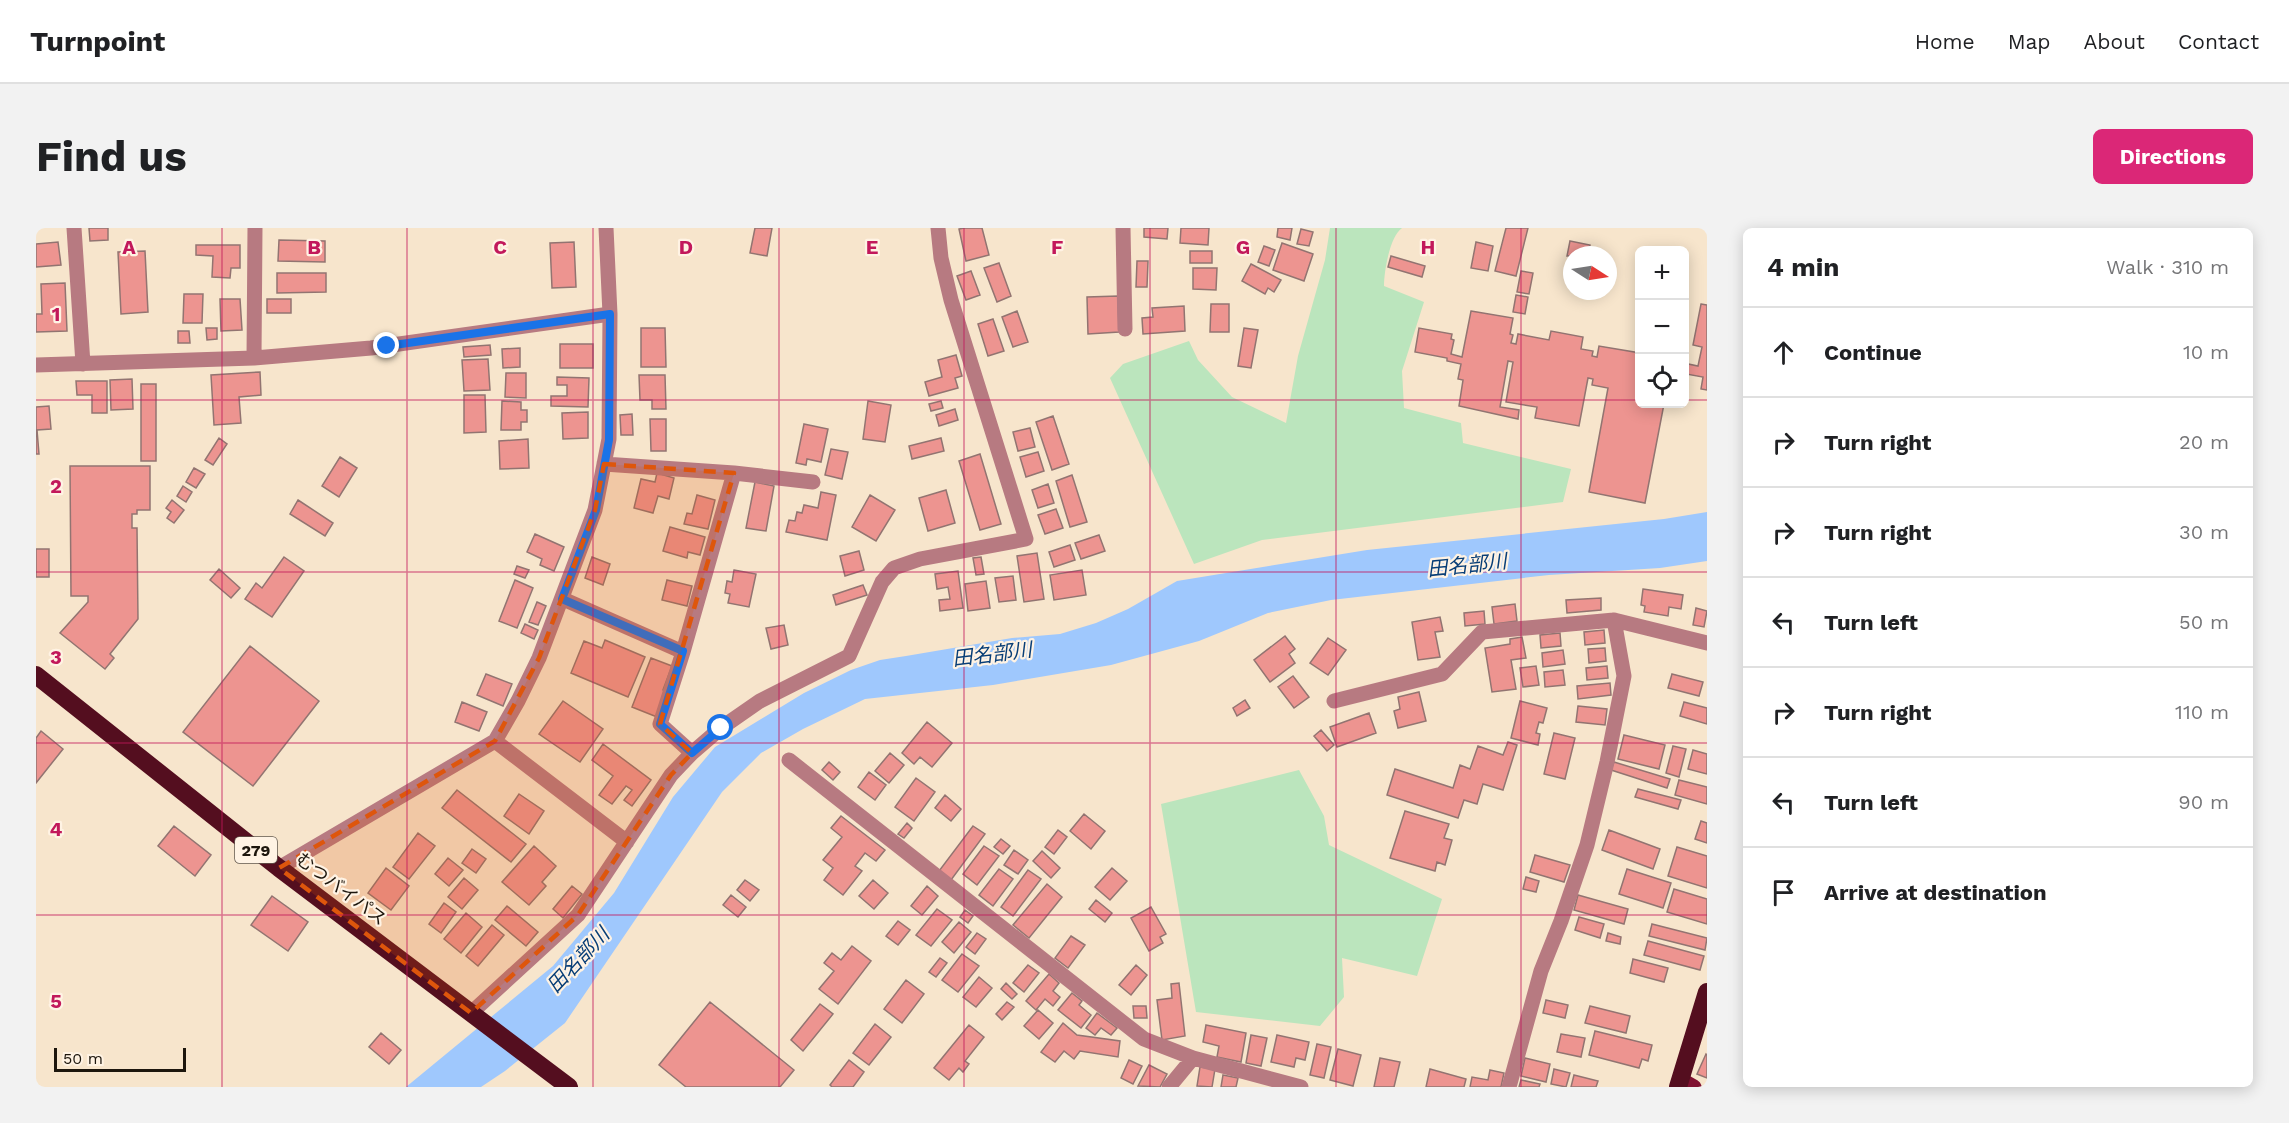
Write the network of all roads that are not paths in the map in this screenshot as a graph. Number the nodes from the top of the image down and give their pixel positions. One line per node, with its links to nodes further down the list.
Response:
1 (75, 228): 9 (street)
2 (255, 228): 8 (street)
3 (606, 228): 6 (street)
4 (938, 228): 21 (street)
5 (1123, 228): 7 (street)
6 (610, 314): 8 (street); 11 (street)
7 (1125, 329)
8 (254, 358): 9 (street)
9 (83, 364): 10 (street)
10 (36, 365)
11 (604, 464): 12 (street); 14 (street)
12 (734, 472): 13 (street); 17 (street)
13 (813, 482)
14 (562, 599): 17 (street); 20 (street)
15 (1614, 620): 16 (street); 19 (street); 32 (street)
16 (1707, 643)
17 (683, 651): 21 (street)
18 (36, 675): 24 (highway, むつバイパス / 279)
19 (1334, 701)
20 (495, 741): 23 (street); 24 (street)
21 (692, 753): 23 (street)
22 (789, 760): 27 (street)
23 (627, 842): 26 (street)
24 (279, 868): 26 (highway, むつバイパス / 279)
25 (1707, 992): 28 (highway)
26 (476, 1016): 29 (highway, むつバイパス / 279)
27 (1193, 1058): 30 (street); 31 (street)
28 (1684, 1084)
29 (569, 1087)
30 (1169, 1087)
31 (1301, 1087)
32 (1509, 1087)

